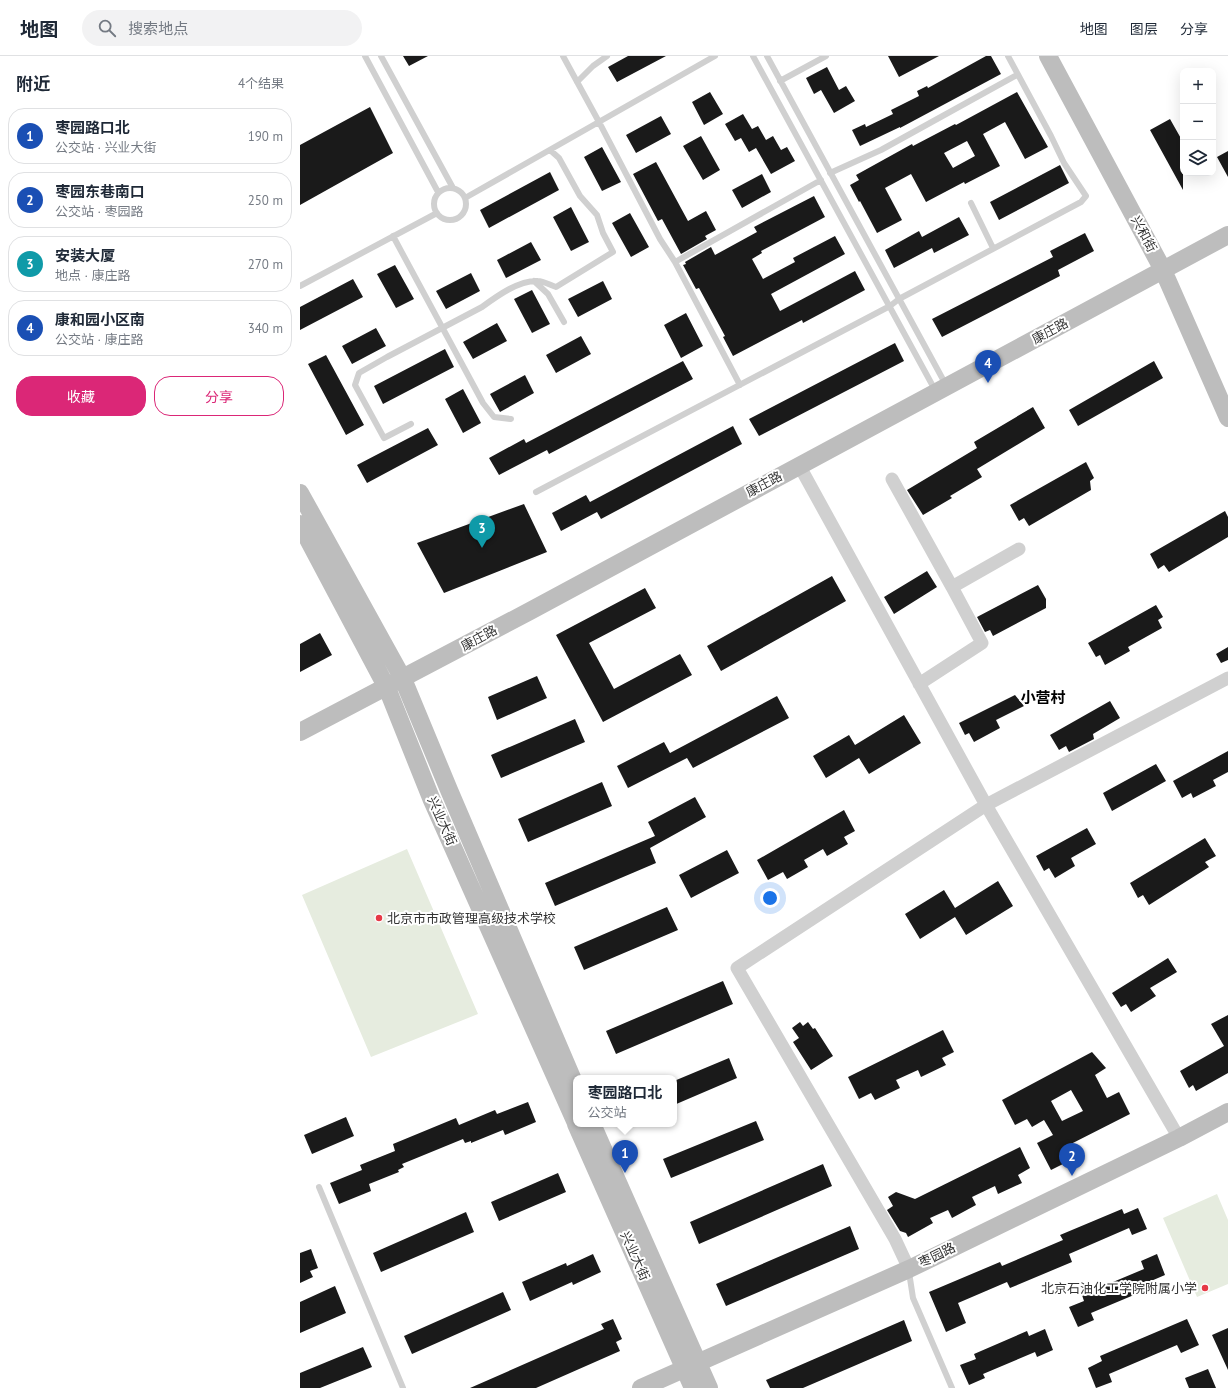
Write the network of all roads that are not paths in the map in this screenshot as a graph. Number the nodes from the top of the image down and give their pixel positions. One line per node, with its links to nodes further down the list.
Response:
1 (365, 56): 23 (lane)
2 (381, 56): 21 (lane)
3 (563, 56): 13 (lane)
4 (607, 56): 13 (lane)
5 (714, 56): 14 (lane)
6 (753, 56): 17 (lane)
7 (767, 56): 12 (lane)
8 (826, 56): 12 (lane)
9 (1008, 56): 11 (lane)
10 (1048, 56): 31 (street, 兴和街)
11 (1018, 75): 18 (lane); 29 (lane)
12 (780, 81): 16 (lane)
13 (577, 82): 14 (lane)
14 (599, 122): 15 (lane); 30 (lane)
15 (550, 150): 24 (lane); 32 (lane)
16 (824, 162): 17 (lane); 18 (lane)
17 (814, 167): 19 (lane)
18 (830, 173): 20 (lane)
19 (821, 180): 22 (lane); 30 (lane)
20 (835, 182): 22 (lane); 33 (lane)
21 (453, 188): 23 (lane); 24 (lane)
22 (826, 189): 35 (lane)
23 (438, 192): 26 (lane)
24 (465, 198): 26 (lane)
25 (971, 203): 29 (lane)
26 (437, 213): 28 (lane)
27 (1228, 235): 31 (street, 康庄路)
28 (393, 236): 34 (lane); 39 (lane)
29 (994, 248): 36 (lane)
30 (675, 262): 40 (lane)
31 (1163, 270): 41 (street, 康庄路); 42 (street, 兴和街)
32 (534, 281): 38 (lane); 39 (lane)
33 (890, 282): 35 (lane); 36 (lane)
34 (300, 286)
35 (879, 287): 37 (lane)
36 (899, 299): 37 (lane); 41 (lane)
37 (890, 306): 40 (lane); 41 (lane)
38 (564, 322)
39 (442, 329): 43 (lane); 44 (lane)
40 (740, 385): 47 (lane)
41 (942, 389): 45 (street, 康庄路)
42 (1228, 418)
43 (511, 419)
44 (411, 424)
45 (799, 465): 53 (street, 康庄路); 54 (street)
46 (892, 479): 51 (street)
47 (536, 492)
48 (300, 493): 53 (street, 兴业大街)
49 (300, 524): 55 (street, 兴业大街)
50 (1019, 549): 51 (street)
51 (952, 587): 54 (street)
52 (1228, 678): 57 (street)
53 (403, 679): 55 (street, 康庄路); 58 (street, 兴业大街)
54 (919, 684): 57 (street)
55 (387, 688): 56 (street, 康庄路); 60 (street, 兴业大街)
56 (300, 732)
57 (986, 806): 63 (street); 65 (street)
58 (573, 1080)
59 (1228, 1112): 63 (street, 枣园路)
60 (573, 1117)
61 (577, 1127): 66 (street, 兴业大街)
62 (593, 1127): 66 (street, 兴业大街)
63 (1179, 1138): 65 (street, 枣园路)
64 (318, 1188): 67 (lane)
65 (909, 1269): 66 (street, 枣园路); 71 (lane)
66 (692, 1366): 68 (street, 枣园路); 69 (street, 兴业大街); 70 (street, 兴业大街)
67 (403, 1388)
68 (642, 1388)
69 (693, 1388)
70 (709, 1388)
71 (952, 1388)

